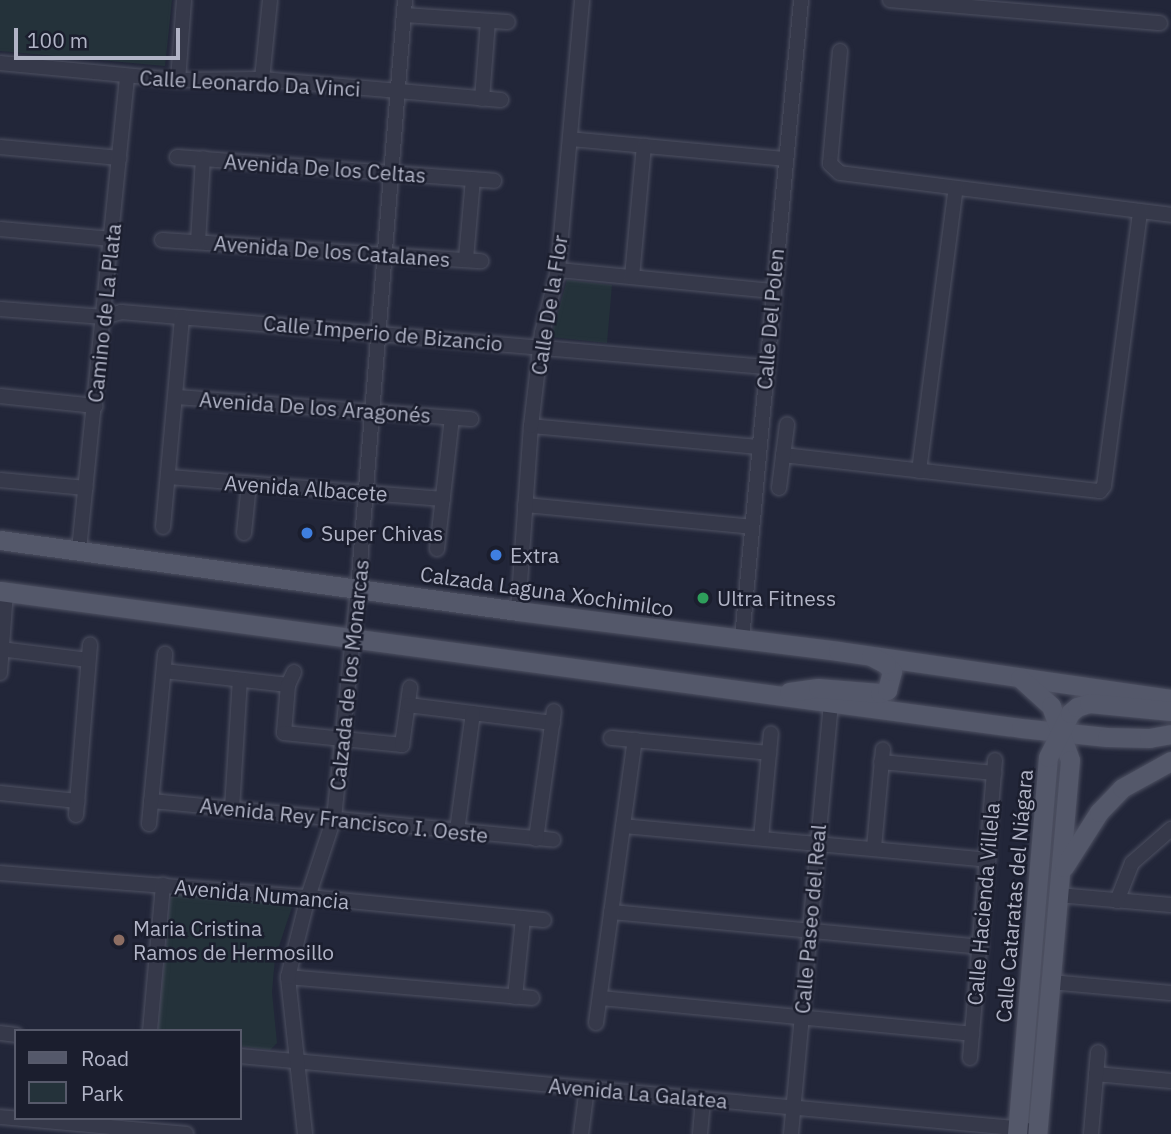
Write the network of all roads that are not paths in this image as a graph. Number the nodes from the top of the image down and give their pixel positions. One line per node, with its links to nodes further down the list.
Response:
1 (184, 0): 14 (street)
2 (270, 0): 13 (street)
3 (582, 0): 18 (street, Calle De la Flor)
4 (801, 0): 24 (street, Calle Del Polen)
5 (890, 0): 9 (street)
6 (405, 7): 7 (street); 15 (street, Calzada de los Monarcas)
7 (488, 20): 8 (street); 16 (street)
8 (508, 22)
9 (1160, 23)
10 (840, 51): 28 (street)
11 (0, 63): 12 (street, Calle Leonardo Da Vinci)
12 (127, 76): 14 (street, Calle Leonardo Da Vinci); 22 (street, Camino de La Plata)
13 (262, 79): 14 (street, Calle Leonardo Da Vinci); 15 (street, Calle Leonardo Da Vinci)
14 (178, 80)
15 (398, 91): 16 (street, Calle Leonardo Da Vinci); 25 (street, Calzada de los Monarcas)
16 (482, 99): 17 (street, Calle Leonardo Da Vinci)
17 (501, 100)
18 (570, 139): 19 (street); 36 (street, Calle De la Flor)
19 (644, 146): 24 (street); 37 (street)
20 (0, 147): 22 (street)
21 (177, 157): 23 (street, Avenida De los Celtas)
22 (119, 158): 32 (street, Camino de La Plata)
23 (203, 158): 25 (street, Avenida De los Celtas); 34 (street)
24 (785, 159): 38 (street, Calle Del Polen)
25 (392, 173): 26 (street, Avenida De los Celtas); 35 (street, Calzada de los Monarcas)
26 (473, 179): 27 (street, Avenida De los Celtas); 35 (street, Avenida De los Catalanes)
27 (494, 181)
28 (956, 188): 29 (street); 55 (street)
29 (1140, 211): 30 (street); 55 (street)
30 (1171, 215)
31 (0, 229): 32 (street)
32 (111, 239): 40 (street, Camino de La Plata)
33 (162, 240): 34 (street, Avenida De los Catalanes)
34 (198, 242): 35 (street, Avenida De los Catalanes)
35 (385, 252): 42 (street, Calzada de los Monarcas)
36 (558, 270): 37 (street); 43 (street, Calle De la Flor)
37 (632, 277): 38 (street)
38 (773, 291): 44 (street, Calle Del Polen)
39 (0, 309): 40 (street, Calle Imperio de Bizancio)
40 (104, 317): 41 (street, Calle Imperio de Bizancio); 47 (street, Camino de La Plata)
41 (182, 317): 42 (street, Calle Imperio de Bizancio); 46 (street)
42 (377, 332): 43 (street, Calle Imperio de Bizancio); 48 (street, Calzada de los Monarcas)
43 (540, 346): 44 (street, Calle Imperio de Bizancio); 52 (street, Calle De la Flor)
44 (765, 367): 53 (street, Calle Del Polen)
45 (0, 397): 47 (street)
46 (177, 397): 48 (street, Avenida De los Aragonés); 56 (street)
47 (94, 406): 59 (street, Camino de La Plata)
48 (372, 411): 49 (street, Avenida De los Aragonés); 61 (street, Calzada de los Monarcas)
49 (452, 418): 50 (street, Avenida De los Aragonés); 62 (street)
50 (471, 419)
51 (787, 425): 54 (street)
52 (531, 426): 53 (street); 63 (street, Calle De la Flor)
53 (759, 447): 65 (street, Calle Del Polen)
54 (783, 455): 55 (street); 60 (street)
55 (919, 471)
56 (169, 477): 58 (street, Avenida Albacete); 64 (street)
57 (0, 480): 59 (street)
58 (248, 484): 61 (street, Avenida Albacete); 66 (street)
59 (86, 488): 69 (street, Camino de La Plata)
60 (779, 488)
61 (366, 493): 62 (street, Avenida Albacete); 70 (street, Calzada de los Monarcas)
62 (443, 499): 68 (street)
63 (525, 505): 65 (street); 72 (street, Calle De la Flor)
64 (163, 527)
65 (752, 527): 74 (street, Calle Del Polen)
66 (244, 533)
67 (0, 540): 69 (main road, Calzada Laguna Xochimilco)
68 (437, 549)
69 (79, 550): 70 (main road, Calzada Laguna Xochimilco)
70 (358, 589): 72 (main road, Calzada Laguna Xochimilco); 73 (street, Calzada de los Monarcas)
71 (3, 592): 73 (main road); 76 (street)
72 (518, 611): 74 (main road, Calzada Laguna Xochimilco)
73 (353, 638): 85 (main road); 95 (street, Calzada de los Monarcas)
74 (742, 639): 78 (main road, Calzada Laguna Xochimilco)
75 (90, 645): 79 (street)
76 (1, 649): 79 (street); 81 (street)
77 (165, 654): 80 (street)
78 (871, 655): 82 (main road, Calzada Laguna Xochimilco); 85 (main road)
79 (88, 660): 101 (street)
80 (164, 671): 83 (street); 102 (street)
81 (0, 673)
82 (1016, 676): 86 (main road, Calzada Laguna Xochimilco); 92 (main road)
83 (240, 680): 95 (street); 103 (street)
84 (411, 688): 87 (street)
85 (771, 696): 88 (main road)
86 (1171, 699)
87 (408, 705): 91 (street); 95 (street)
88 (831, 705): 92 (main road); 112 (street, Calle Paseo del Real)
89 (1148, 710): 90 (main road); 92 (main road); 97 (main road)
90 (1171, 711)
91 (473, 713): 108 (street); 110 (street)
92 (1061, 732): 97 (main road); 116 (main road, Calle Cataratas del Niágara); 147 (main road, Calle Cataratas del Niágara)
93 (771, 733): 99 (street)
94 (1171, 734): 97 (main road)
95 (344, 738): 104 (street, Calzada de los Monarcas)
96 (611, 738): 98 (street)
97 (1149, 738)
98 (635, 740): 99 (street); 106 (street)
99 (769, 753): 109 (street)
100 (1171, 761): 116 (main road)
101 (0, 793)
102 (151, 801): 103 (street, Avenida Rey Francisco I. Oeste); 105 (street)
103 (232, 809): 104 (street, Avenida Rey Francisco I. Oeste)
104 (334, 818): 108 (street, Avenida Rey Francisco I. Oeste); 119 (street, Calzada de los Monarcas)
105 (149, 824)
106 (623, 826): 109 (street); 122 (street)
107 (1171, 829): 120 (street)
108 (457, 831): 110 (street, Avenida Rey Francisco I. Oeste)
109 (761, 838): 112 (street)
110 (537, 839): 111 (street, Avenida Rey Francisco I. Oeste)
111 (553, 840)
112 (817, 843): 113 (street); 125 (street, Calle Paseo del Real)
113 (874, 848): 114 (street); 114 (street, Calle Hacienda Villela)
114 (988, 860): 126 (street, Calle Hacienda Villela)
115 (0, 873): 117 (street, Avenida Numancia)
116 (1060, 874): 118 (main road, Calle Cataratas del Niágara)
117 (163, 885): 119 (street, Avenida Numancia); 135 (street)
118 (1058, 895): 120 (street); 128 (main road, Calle Cataratas del Niágara)
119 (308, 897): 123 (street, Avenida Numancia); 127 (street, Calzada de los Monarcas)
120 (1117, 901): 121 (street)
121 (1171, 905)
122 (611, 912): 125 (street); 132 (street)
123 (523, 918): 124 (street, Avenida Numancia); 130 (street)
124 (544, 920)
125 (809, 930): 126 (street); 133 (street, Calle Paseo del Real)
126 (980, 947): 136 (street, Calle Hacienda Villela)
127 (288, 977): 130 (street); 140 (street, Calzada de los Monarcas)
128 (1050, 982): 129 (street); 147 (main road, Calle Cataratas del Niágara)
129 (1171, 993)
130 (515, 996): 131 (street)
131 (532, 998)
132 (600, 998): 133 (street); 134 (street)
133 (801, 1016): 136 (street); 145 (street, Calle Paseo del Real)
134 (596, 1024)
135 (150, 1029)
136 (972, 1034): 139 (street, Calle Hacienda Villela)
137 (1098, 1052): 141 (street)
138 (242, 1056): 140 (street, Avenida La Galatea)
139 (970, 1058)
140 (295, 1060): 143 (street, Avenida La Galatea); 149 (street, Calzada de los Monarcas)
141 (1096, 1074): 142 (street); 153 (street)
142 (1171, 1081)
143 (587, 1088): 144 (street, Avenida La Galatea); 150 (street)
144 (704, 1099): 145 (street, Avenida La Galatea); 151 (street)
145 (793, 1107): 147 (street, Avenida La Galatea); 152 (street, Calle Paseo del Real)
146 (33, 1120): 148 (street)
147 (1027, 1132)
148 (186, 1134)
149 (305, 1134)
150 (582, 1134)
151 (700, 1134)
152 (791, 1134)
153 (1091, 1134)

